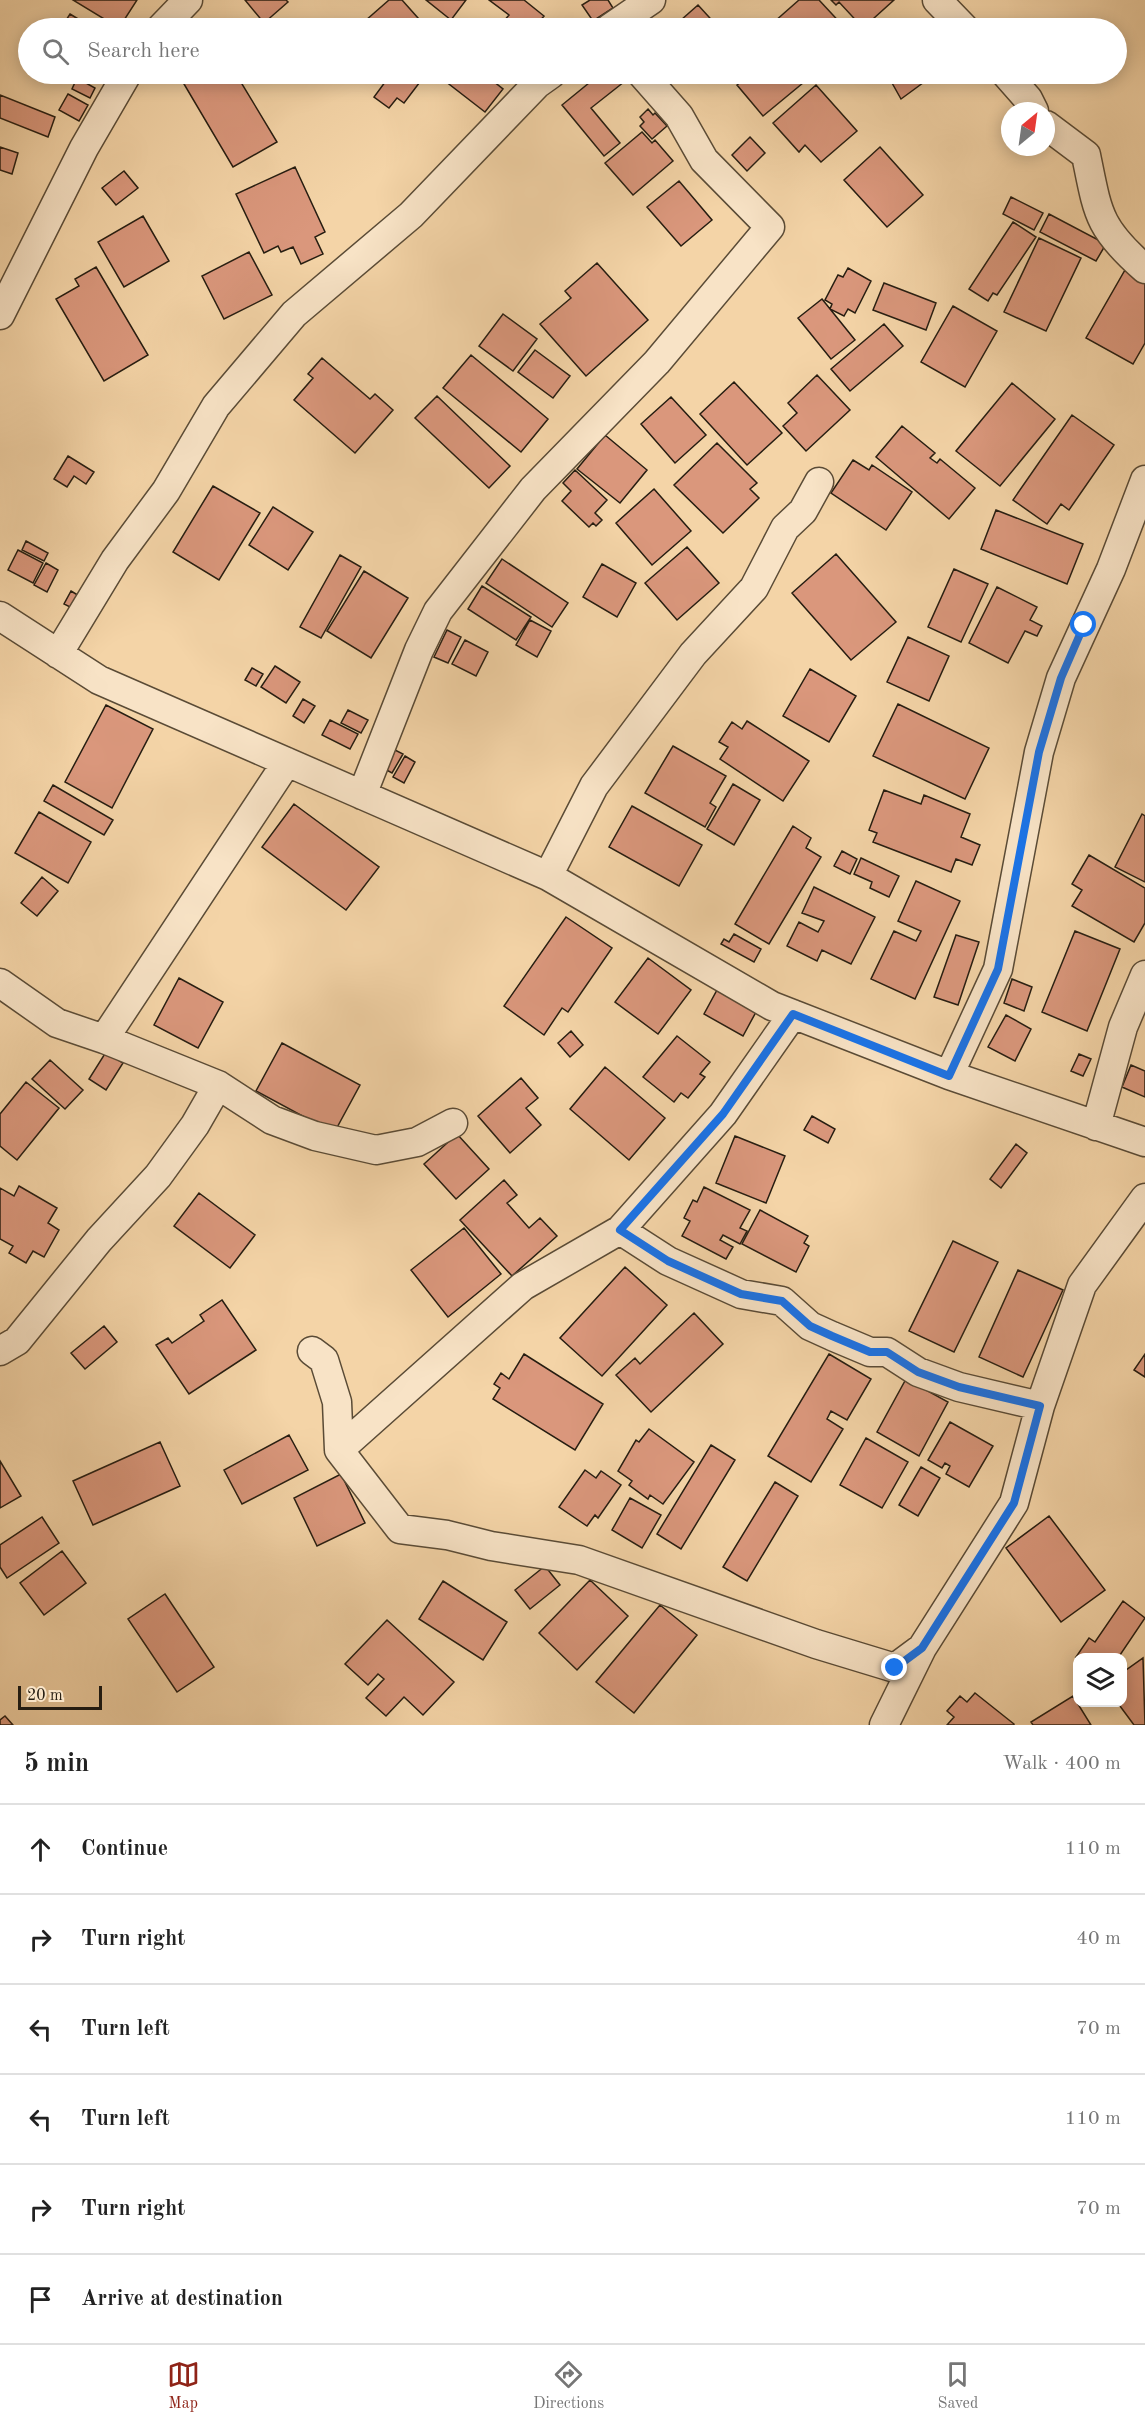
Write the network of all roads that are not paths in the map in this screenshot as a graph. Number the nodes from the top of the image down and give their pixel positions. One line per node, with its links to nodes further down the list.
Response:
1 (188, 0): 4 (street)
2 (651, 0): 5 (street)
3 (937, 0): 6 (street)
4 (171, 18)
5 (627, 18)
6 (954, 18)
7 (121, 84): 14 (street)
8 (537, 84): 18 (street)
9 (651, 84): 20 (street)
10 (1015, 84): 11 (street)
11 (1030, 102)
12 (1055, 131): 13 (street)
13 (1145, 269)
14 (0, 315)
15 (1145, 480): 26 (street)
16 (819, 482): 21 (street)
17 (0, 616): 18 (street)
18 (58, 654): 19 (street)
19 (287, 762): 20 (street); 25 (street)
20 (362, 795): 21 (street)
21 (548, 876): 24 (street)
22 (1145, 975): 29 (street)
23 (0, 983): 25 (street)
24 (793, 1014): 26 (street); 32 (street)
25 (104, 1039): 27 (street)
26 (949, 1076): 29 (street)
27 (218, 1085): 28 (street); 33 (street)
28 (453, 1123)
29 (1096, 1126): 30 (street)
30 (1145, 1142)
31 (1145, 1198): 35 (street)
32 (620, 1230): 35 (street); 36 (street)
33 (0, 1351)
34 (312, 1351): 36 (street)
35 (1040, 1406): 37 (street)
36 (339, 1450): 37 (street)
37 (922, 1648): 38 (street)
38 (884, 1725)

